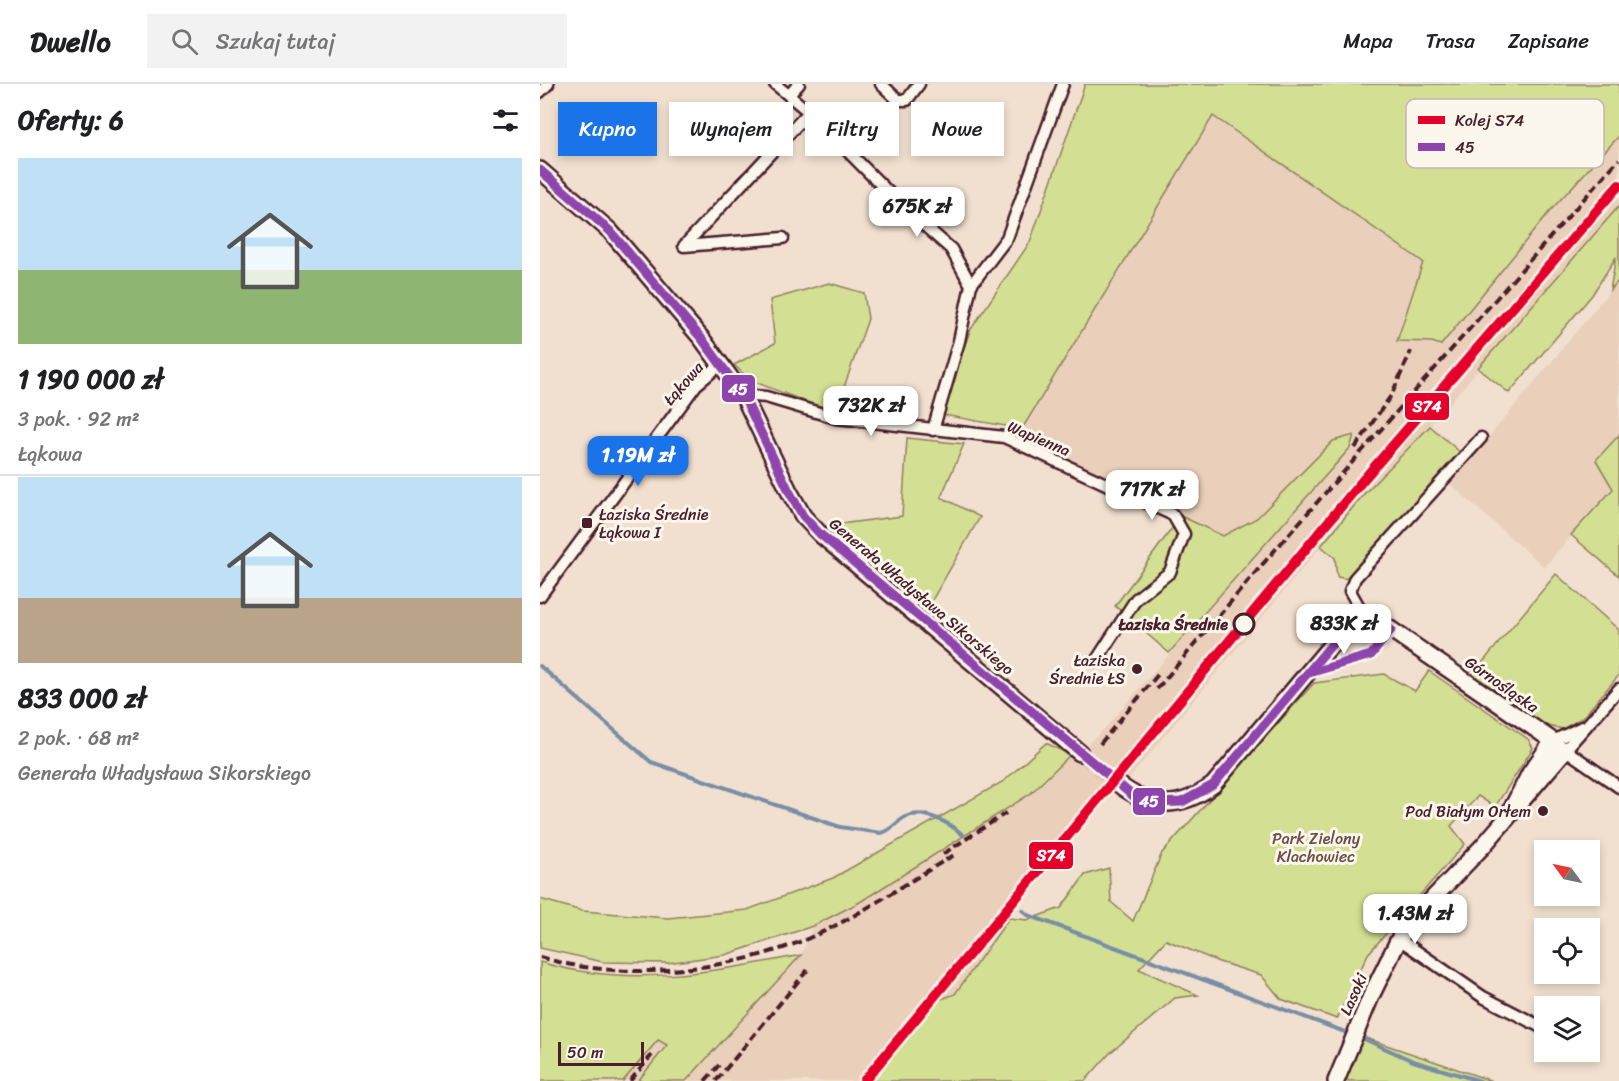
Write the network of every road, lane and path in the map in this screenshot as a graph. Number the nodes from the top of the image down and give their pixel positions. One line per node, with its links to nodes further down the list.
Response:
1 (548, 84): 7 (street)
2 (775, 84): 8 (street)
3 (799, 84): 8 (street)
4 (880, 84): 5 (street)
5 (919, 84)
6 (1063, 84): 14 (street)
7 (540, 92)
8 (789, 95): 9 (street)
9 (805, 109)
10 (805, 115): 13 (street)
11 (852, 156): 14 (street)
12 (540, 170): 15 (street, Generała Władysława Sikorskiego)
13 (783, 238)
14 (971, 285): 17 (street)
15 (721, 364): 16 (street, Generała Władysława Sikorskiego); 19 (street, Łąkowa)
16 (743, 395): 17 (street, Wapienna); 26 (street, Generała Władysława Sikorskiego)
17 (933, 430): 21 (street, Wapienna)
18 (1481, 438): 20 (street)
19 (540, 596)
20 (1362, 614): 24 (street, Górnośląska); 27 (street)
21 (1096, 661)
22 (1619, 688): 23 (street)
23 (1587, 724): 24 (street); 25 (street)
24 (1552, 741): 25 (street, Górnośląska); 29 (street)
25 (1566, 749): 28 (street, Górnośląska); 29 (street)
26 (1080, 753)
27 (1117, 783)
28 (1619, 788)
29 (1507, 818): 30 (street, Lasoki)
30 (1399, 939): 31 (street); 32 (street, Lasoki)
31 (1534, 1023)
32 (1336, 1081)

